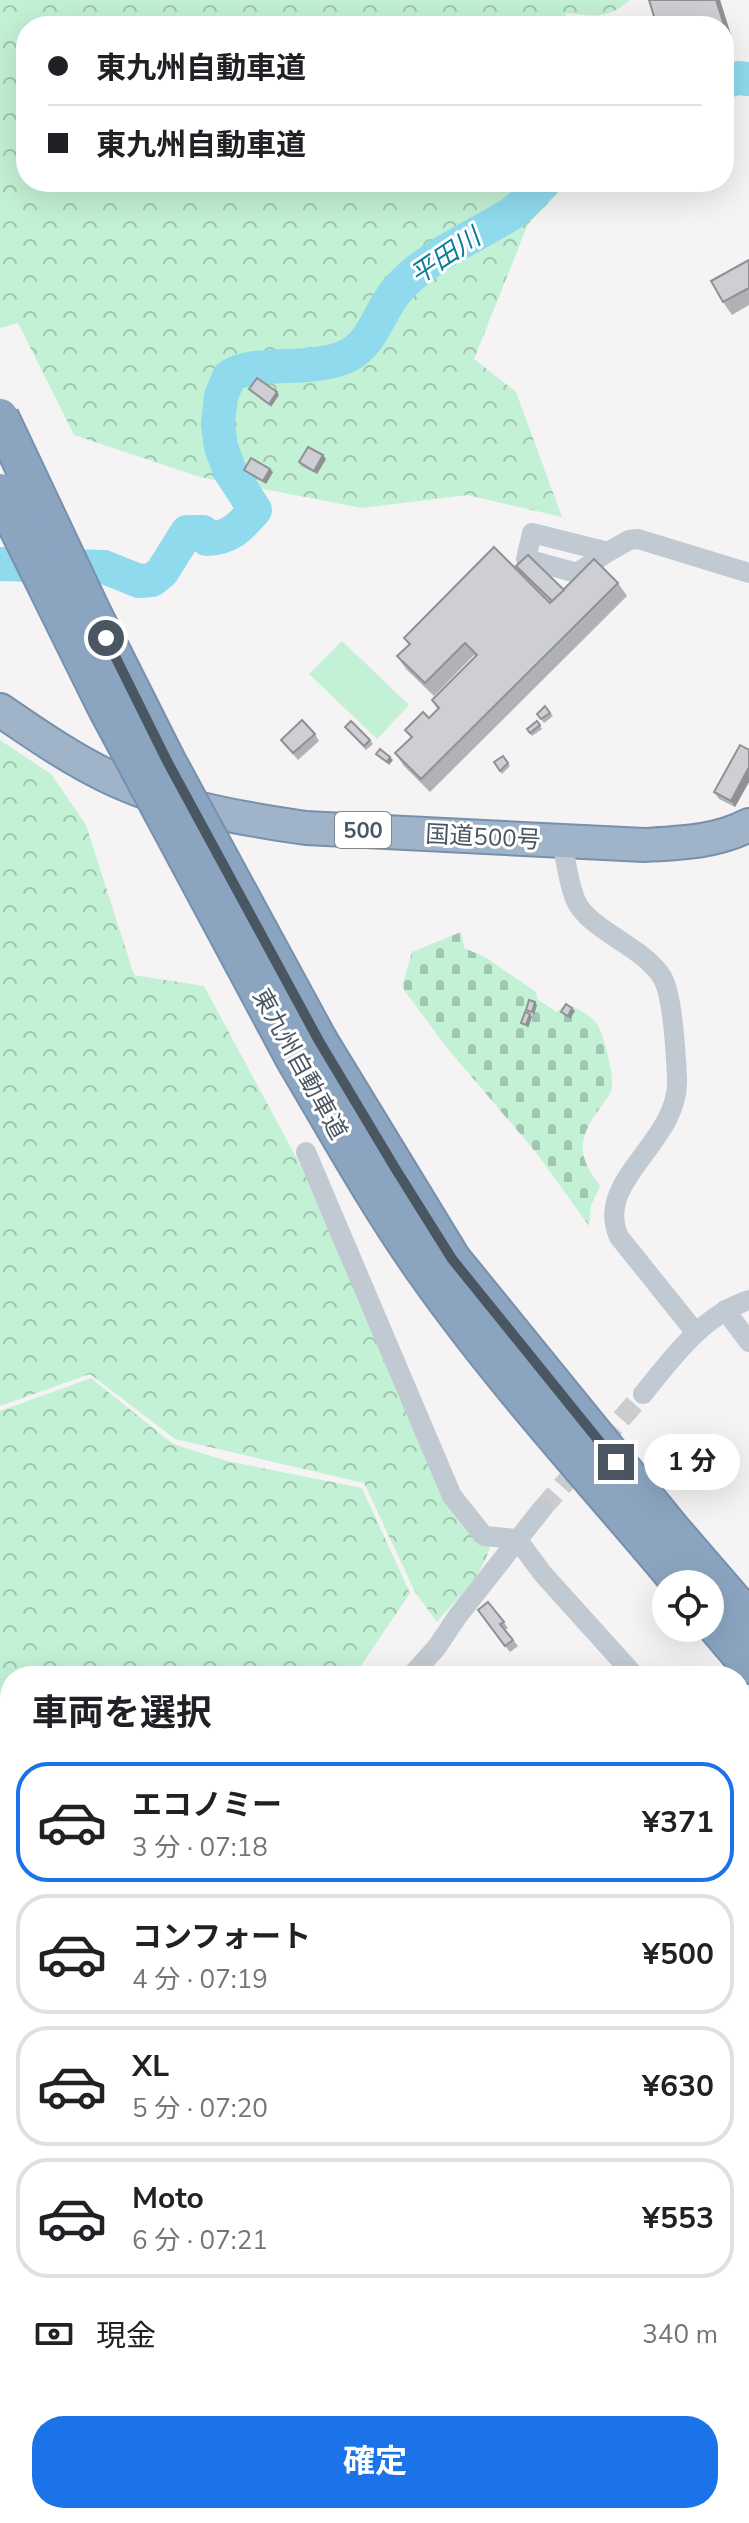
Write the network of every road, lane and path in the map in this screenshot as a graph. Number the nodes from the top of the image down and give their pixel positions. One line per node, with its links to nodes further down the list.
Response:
1 (0, 417): 8 (highway, 東九州自動車道, bridge)
2 (0, 492): 8 (highway, 東九州自動車道, bridge)
3 (608, 552): 4 (street)
4 (749, 573)
5 (0, 710): 7 (highway, 国道500号 / 500)
6 (749, 825): 7 (highway, 国道500号 / 500)
7 (562, 841): 12 (street)
8 (307, 1049): 17 (highway, 東九州自動車道); 18 (highway, 東九州自動車道)
9 (306, 1152): 16 (street)
10 (749, 1300): 11 (street)
11 (725, 1310): 12 (street); 13 (street)
12 (696, 1333): 14 (street)
13 (749, 1342)
14 (643, 1394)
15 (542, 1509): 16 (street)
16 (517, 1539): 21 (street); 22 (street)
17 (669, 1570)
18 (749, 1619)
19 (724, 1636): 20 (highway)
20 (749, 1665)
21 (420, 1666)
22 (626, 1666)

